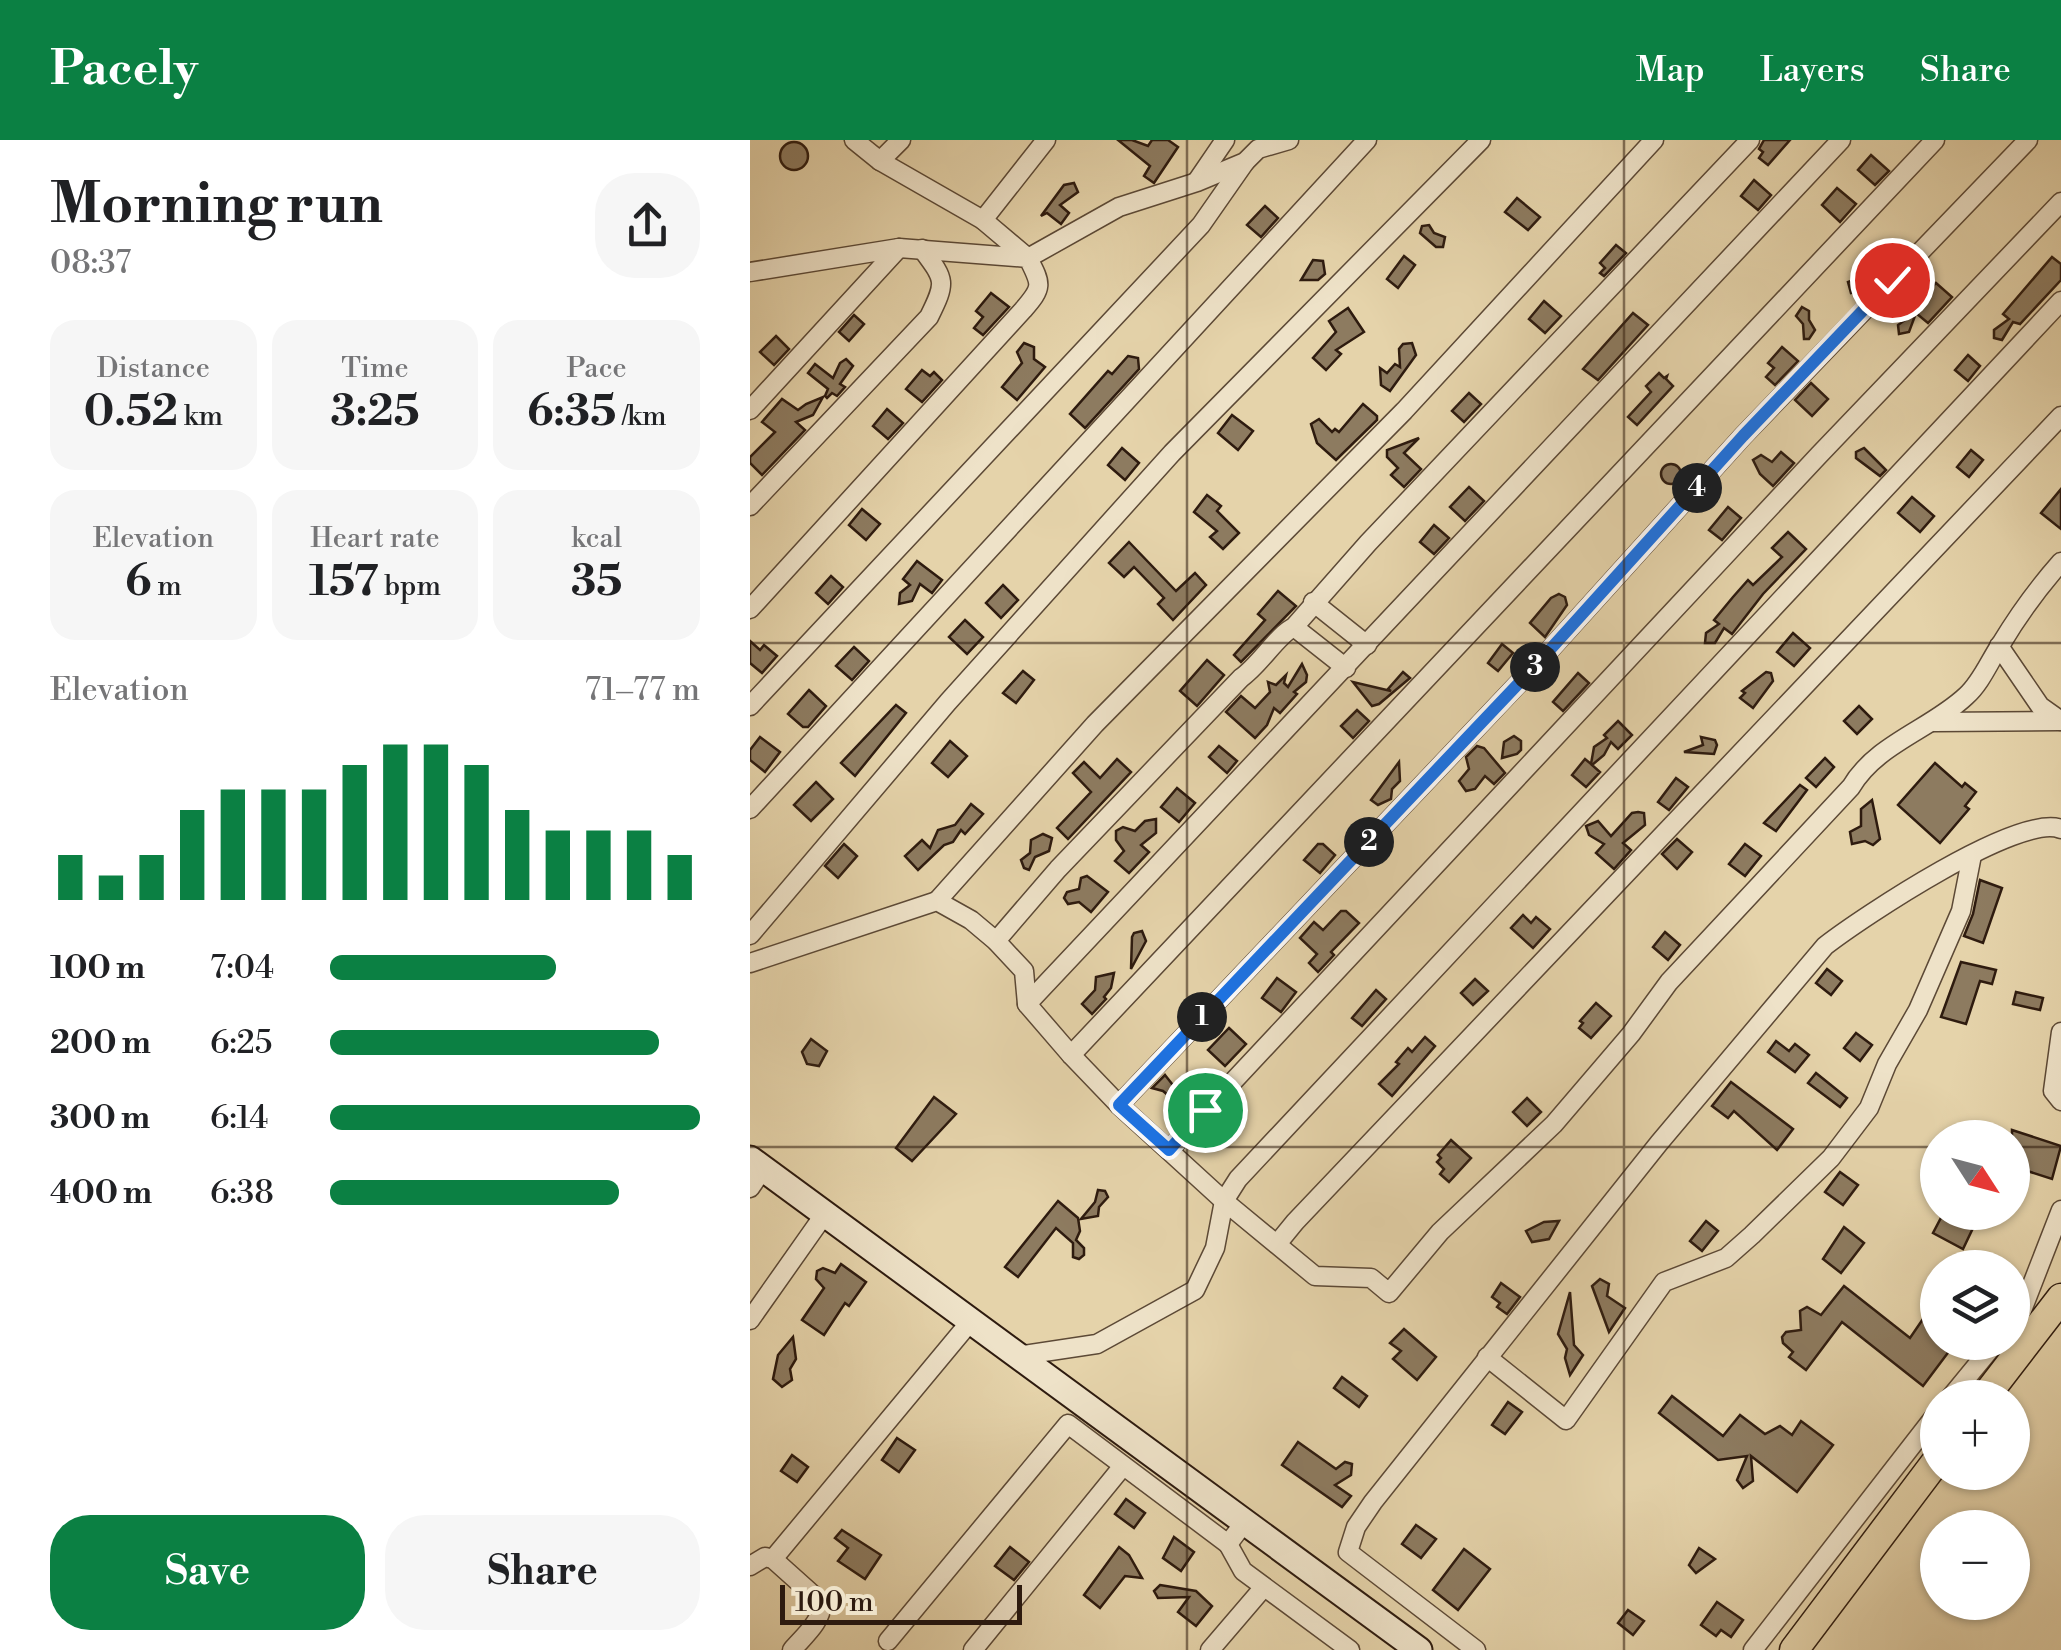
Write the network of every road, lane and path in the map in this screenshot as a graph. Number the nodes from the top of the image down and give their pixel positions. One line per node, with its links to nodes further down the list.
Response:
1 (854, 140): 13 (street)
2 (901, 140): 13 (street)
3 (1046, 140): 17 (street)
4 (1225, 140): 15 (street)
5 (1290, 140): 14 (street)
6 (1367, 140): 36 (street)
7 (1480, 140): 40 (street)
8 (1654, 140): 39 (street)
9 (1750, 140): 27 (street)
10 (1841, 140): 30 (street)
11 (1935, 140): 45 (street)
12 (2028, 140): 47 (street)
13 (880, 161): 17 (street)
14 (1245, 162): 15 (street); 33 (street)
15 (1197, 182): 20 (street)
16 (2061, 202): 48 (street)
17 (984, 220): 20 (street)
18 (899, 248): 19 (street); 21 (street); 23 (street)
19 (922, 249): 20 (street); 25 (street)
20 (1028, 258): 28 (street)
21 (754, 274)
22 (2061, 301): 50 (street)
23 (750, 410)
24 (2061, 416): 53 (street)
25 (750, 506)
26 (2061, 562): 31 (street)
27 (1313, 602): 29 (street); 30 (street)
28 (750, 609)
29 (1294, 626): 32 (street); 41 (street)
30 (1367, 646): 32 (street)
31 (1999, 646): 34 (street); 35 (street)
32 (1346, 668): 43 (street)
33 (750, 706)
34 (2060, 721): 35 (street)
35 (1934, 722): 53 (street)
36 (750, 809)
37 (2061, 828): 38 (street)
38 (1972, 855): 59 (street); 59 (street)
39 (937, 901): 41 (street); 42 (street)
40 (750, 934)
41 (996, 940): 43 (street)
42 (750, 963)
43 (1028, 1004): 45 (street)
44 (2061, 1032): 46 (street)
45 (1070, 1055): 47 (street)
46 (2061, 1101)
47 (1119, 1105): 48 (street)
48 (1169, 1150): 50 (street)
49 (754, 1172): 52 (main road)
50 (1224, 1201): 53 (street); 58 (street)
51 (2061, 1210): 54 (street)
52 (824, 1214): 56 (street); 57 (main road)
53 (1277, 1244)
54 (2030, 1286)
55 (2061, 1298): 62 (highway)
56 (750, 1320)
57 (970, 1322): 58 (main road); 69 (street)
58 (1017, 1356): 67 (main road)
59 (1487, 1357): 80 (street)
60 (1981, 1360): 61 (street)
61 (1965, 1380)
62 (1997, 1380)
63 (1920, 1433): 64 (street)
64 (1896, 1462): 66 (street); 71 (street)
65 (1123, 1466): 68 (street); 74 (street); 76 (street)
66 (1920, 1482): 73 (highway)
67 (1244, 1523): 68 (street); 79 (main road)
68 (1228, 1544): 72 (street)
69 (773, 1559): 70 (street); 75 (street)
70 (750, 1566)
71 (1810, 1575): 73 (street); 81 (street)
72 (1264, 1587): 77 (street); 78 (street)
73 (1835, 1595): 82 (highway)
74 (888, 1641)
75 (792, 1650)
76 (973, 1650)
77 (1210, 1650)
78 (1350, 1650)
79 (1419, 1650)
80 (1476, 1650)
81 (1754, 1650)
82 (1794, 1650)

